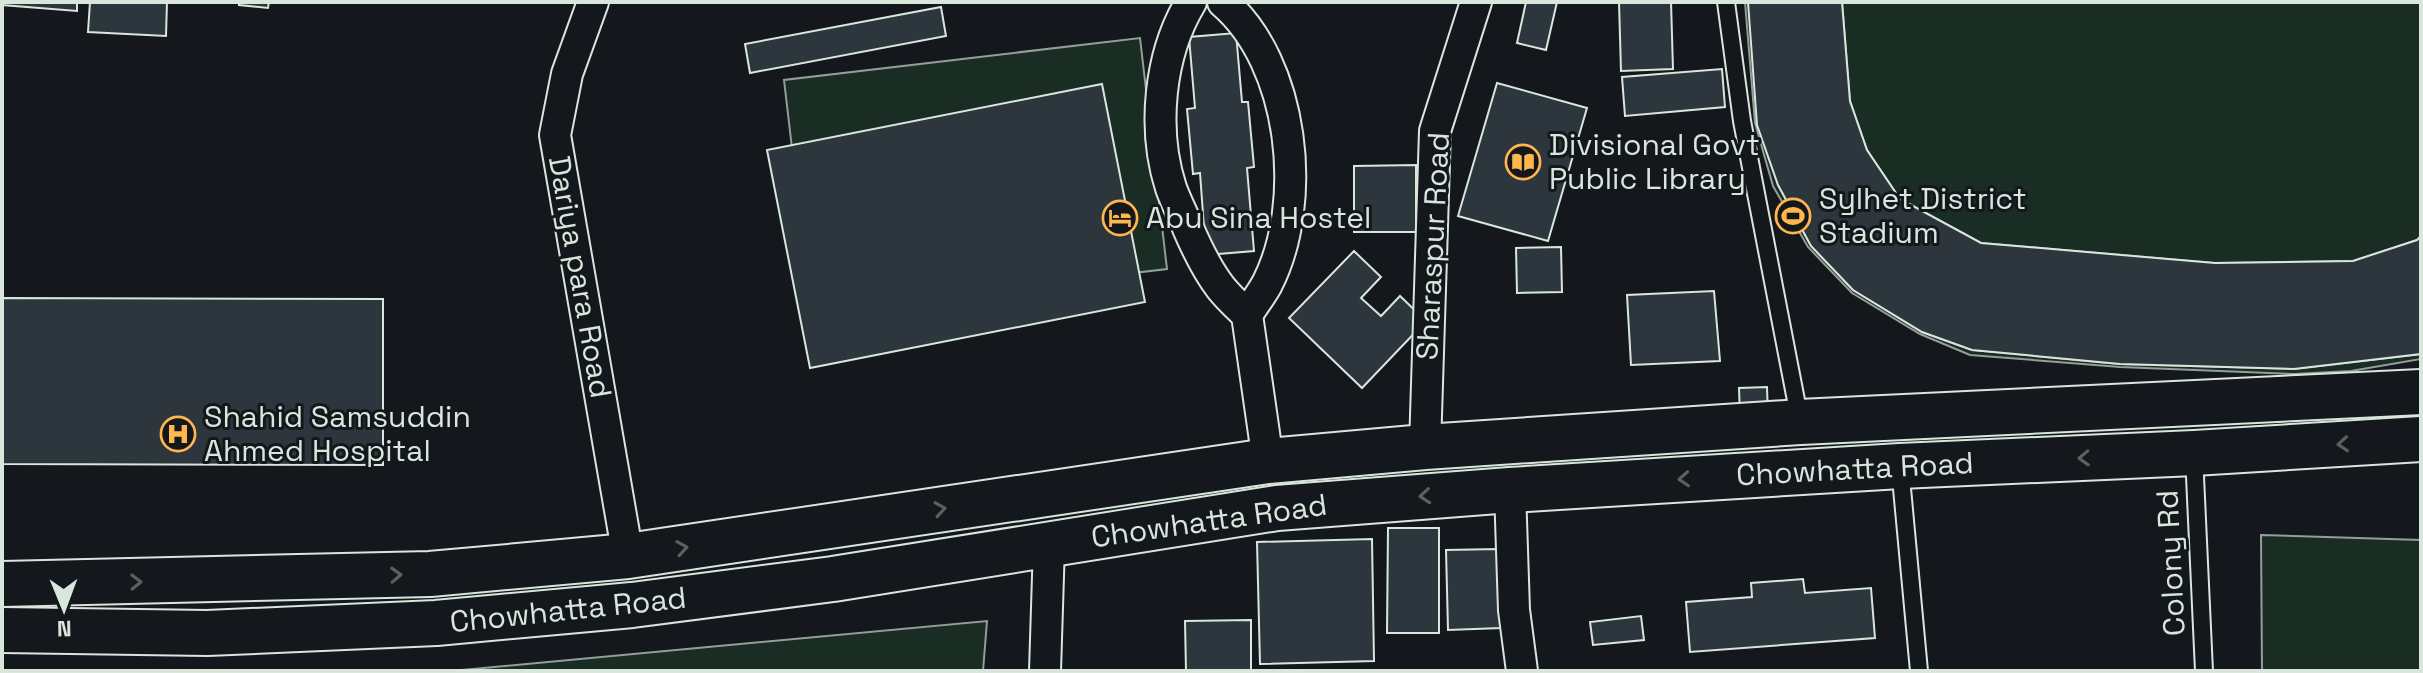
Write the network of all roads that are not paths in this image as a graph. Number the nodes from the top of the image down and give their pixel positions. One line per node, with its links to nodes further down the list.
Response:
1 (593, 2): 17 (street, Dariya para Road)
2 (1191, 2): 6 (street)
3 (1223, 2): 6 (street)
4 (1476, 2): 11 (street, Sharaspur Road)
5 (1726, 2): 9 (lane)
6 (1247, 315): 13 (street)
7 (2421, 392): 8 (main road, Chowhatta Road)
8 (2190, 404): 9 (main road, Chowhatta Road); 12 (main road)
9 (1800, 422): 11 (main road, Chowhatta Road)
10 (2421, 439): 12 (main road, Chowhatta Road, one-way to 12)
11 (1425, 447): 13 (main road, Chowhatta Road)
12 (2194, 453): 14 (main road, Chowhatta Road, one-way to 14); 24 (lane, Colony Rd)
13 (1268, 461): 17 (main road, Chowhatta Road, one-way to 13)
14 (1900, 466): 15 (main road, Chowhatta Road, one-way to 15); 23 (lane)
15 (1510, 490): 16 (main road, Chowhatta Road, one-way to 16); 22 (street)
16 (1049, 544): 19 (main road, Chowhatta Road); 21 (street)
17 (628, 556): 18 (main road, Chowhatta Road, one-way to 17); 19 (main road)
18 (2, 584)
19 (632, 605): 20 (main road, Chowhatta Road)
20 (2, 630)
21 (1045, 671)
22 (1522, 671)
23 (1919, 671)
24 (2204, 671)

